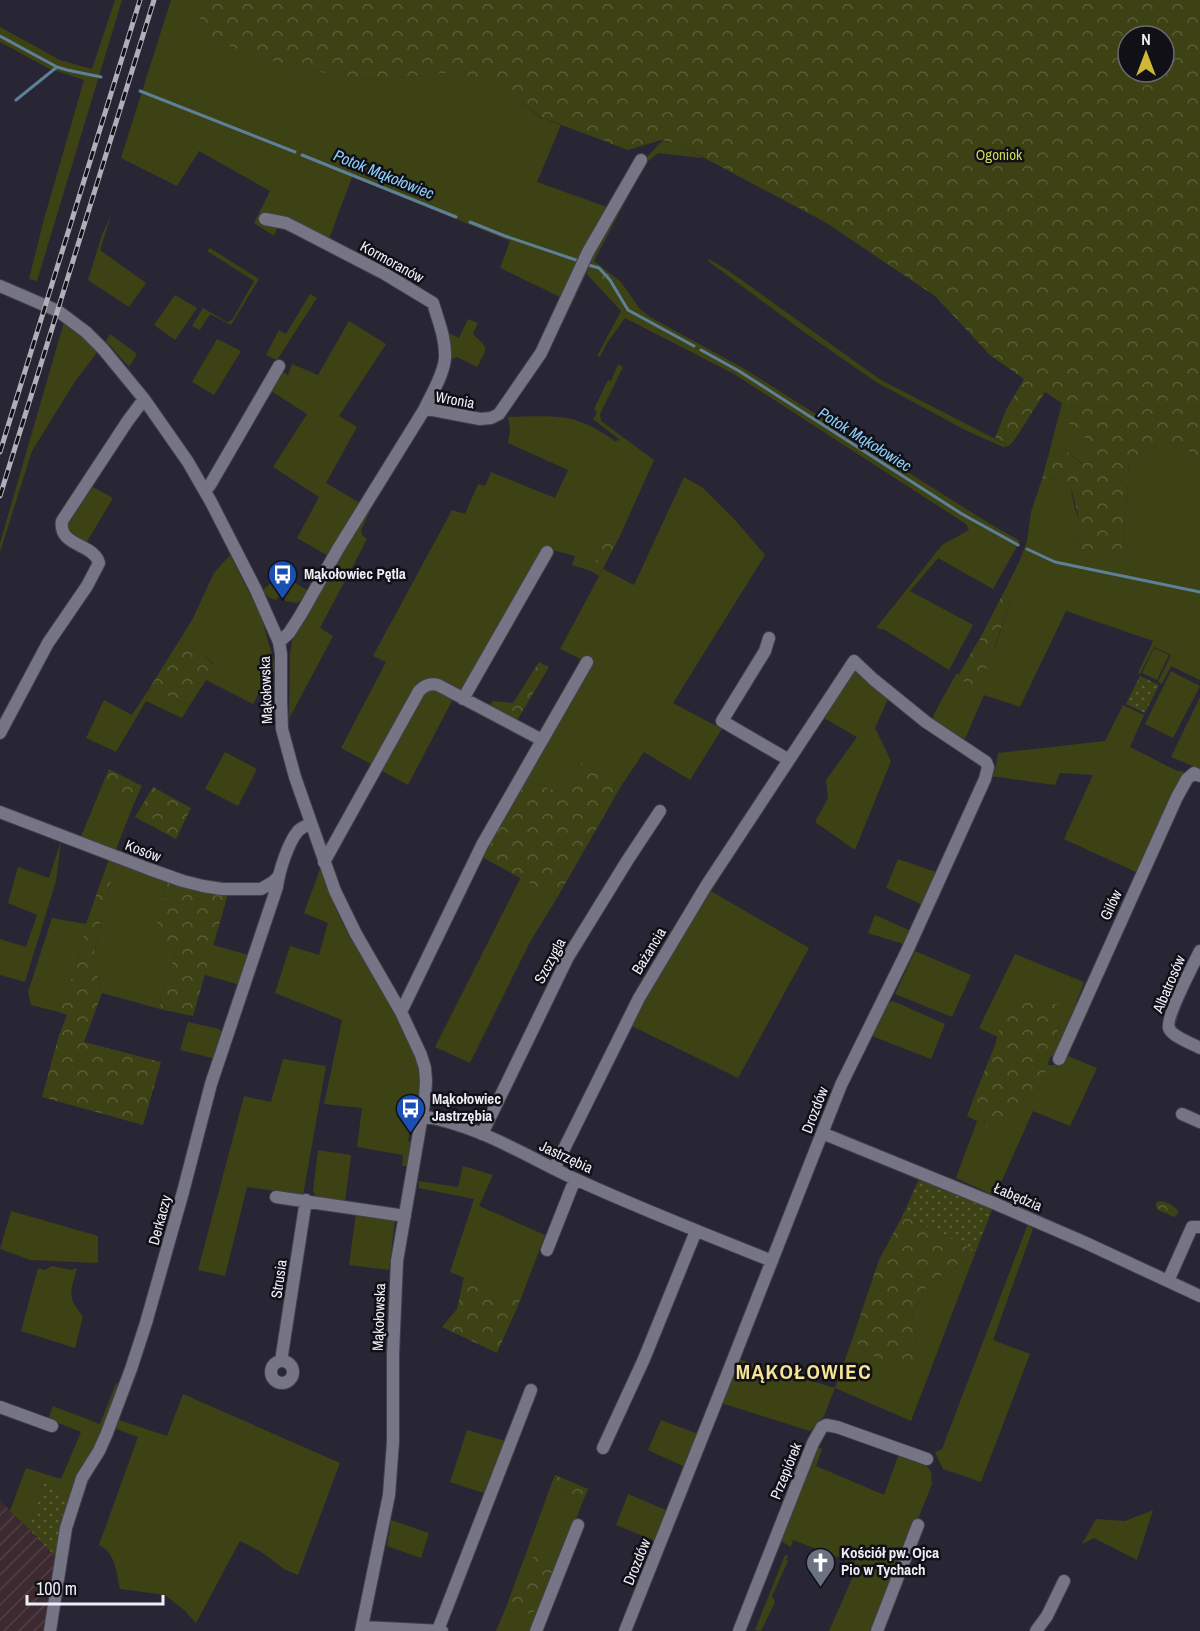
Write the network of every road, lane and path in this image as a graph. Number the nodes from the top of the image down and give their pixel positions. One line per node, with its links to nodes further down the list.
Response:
1 (641, 160): 6 (street, Wronia)
2 (265, 219): 6 (street, Kormoranów)
3 (0, 286): 5 (street, Mąkołowska)
4 (279, 366): 7 (street)
5 (144, 399): 7 (street, Mąkołowska); 14 (street)
6 (424, 410): 10 (street, Wronia)
7 (205, 491): 10 (street, Mąkołowska)
8 (547, 552): 13 (street)
9 (769, 638): 16 (street)
10 (279, 642): 20 (street, Mąkołowska)
11 (855, 661): 16 (street, Bażancia); 30 (street, Drozdów)
12 (587, 662): 15 (street)
13 (463, 699): 15 (street); 21 (street)
14 (0, 733)
15 (542, 740): 24 (street)
16 (789, 760): 32 (street, Bażancia)
17 (1200, 776): 26 (street, Gilów)
18 (660, 811): 31 (street, Szczygla)
19 (0, 812): 22 (street, Kosów)
20 (310, 824): 21 (street, Mąkołowska); 22 (street, Derkaczy)
21 (324, 862): 24 (street, Mąkołowska)
22 (278, 877): 53 (street, Derkaczy)
23 (1200, 951): 25 (street, Albatrosów)
24 (401, 1012): 28 (street, Mąkołowska)
25 (1200, 1048)
26 (1059, 1059)
27 (1182, 1114): 29 (street)
28 (421, 1116): 31 (street, Jastrzębia); 36 (street, Mąkołowska)
29 (1200, 1122)
30 (822, 1133): 40 (street, Drozdów); 41 (street, Łabędzia)
31 (482, 1134): 32 (street, Jastrzębia)
32 (554, 1168): 33 (street, Jastrzębia)
33 (575, 1179): 38 (street, Jastrzębia); 39 (street)
34 (276, 1197): 35 (street)
35 (306, 1200): 36 (street); 43 (street, Strusia)
36 (405, 1216): 52 (street, Mąkołowska)
37 (1200, 1227): 41 (street)
38 (696, 1231): 40 (street, Jastrzębia); 47 (street)
39 (547, 1250)
40 (772, 1261): 56 (street, Drozdów)
41 (1168, 1281): 42 (street, Łabędzia)
42 (1200, 1296)
43 (281, 1361)
44 (531, 1390): 54 (street, Mąkołowska)
45 (0, 1407): 46 (street)
46 (52, 1426)
47 (603, 1448)
48 (927, 1459): 57 (street, Przepiórek)
49 (578, 1525): 55 (street)
50 (918, 1525): 58 (street)
51 (1064, 1581): 59 (street)
52 (361, 1629): 54 (street, Mąkołowska)
53 (50, 1631)
54 (440, 1631)
55 (536, 1631)
56 (625, 1631)
57 (739, 1631)
58 (877, 1631)
59 (1036, 1631)

